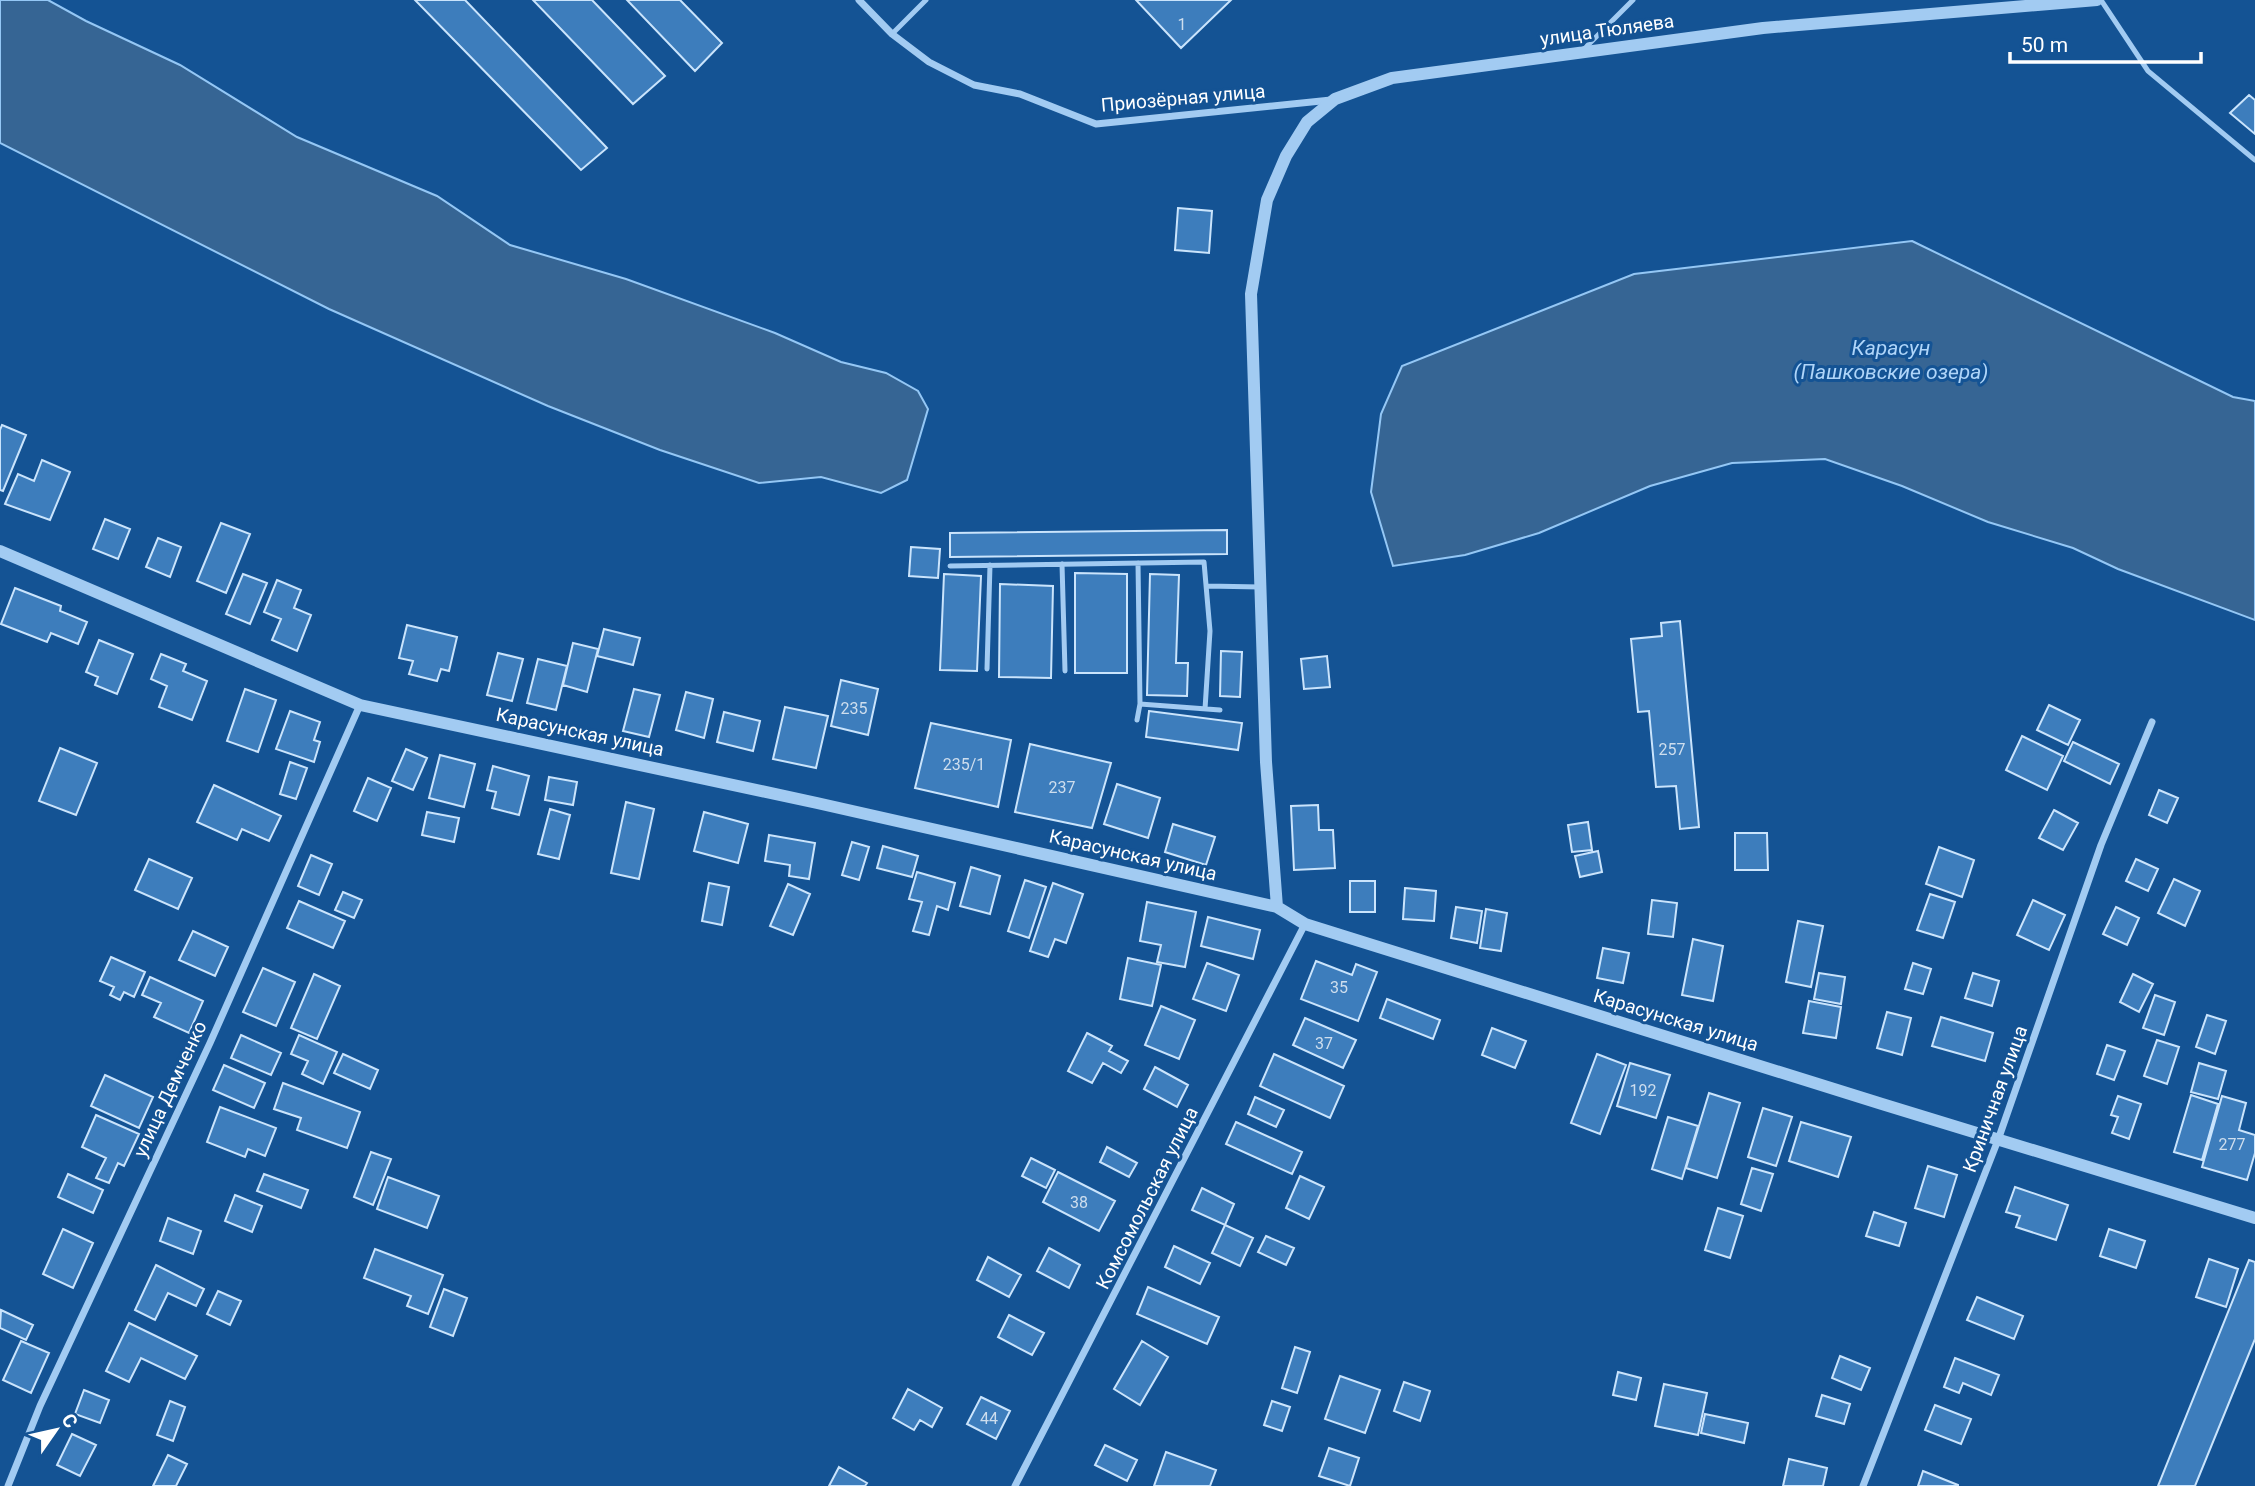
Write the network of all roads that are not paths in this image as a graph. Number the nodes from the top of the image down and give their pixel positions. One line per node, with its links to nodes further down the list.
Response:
1 (859, 0): 5 (street, Приозёрная улица)
2 (926, 0): 5 (lane)
3 (1633, 0): 6 (lane)
4 (2099, 0): 6 (street, улица Тюляева); 8 (lane)
5 (892, 34): 7 (street, Приозёрная улица)
6 (1579, 54): 7 (street, улица Тюляева)
7 (1335, 99): 15 (street, улица Тюляева)
8 (2255, 160)
9 (0, 551): 19 (street, Карасунская улица)
10 (1139, 563): 11 (lane); 14 (lane); 18 (lane)
11 (1062, 564): 12 (lane); 17 (lane)
12 (990, 565): 13 (lane); 16 (lane)
13 (950, 566)
14 (1208, 586): 15 (lane); 20 (lane)
15 (1260, 587): 24 (street, улица Тюляева)
16 (987, 669)
17 (1065, 671)
18 (1140, 704): 20 (lane); 22 (lane)
19 (360, 705): 24 (street, Карасунская улица); 28 (street, улица Демченко)
20 (1205, 709): 21 (lane)
21 (1220, 710)
22 (1137, 720)
23 (2152, 722): 26 (street, Криничная улица)
24 (1277, 907): 25 (street, Карасунская улица)
25 (1305, 923): 26 (street, Карасунская улица); 29 (street, Комсомольская улица)
26 (1998, 1140): 27 (street, Карасунская улица); 30 (street, Криничная улица)
27 (2255, 1218)
28 (8, 1486)
29 (1015, 1486)
30 (1863, 1486)

